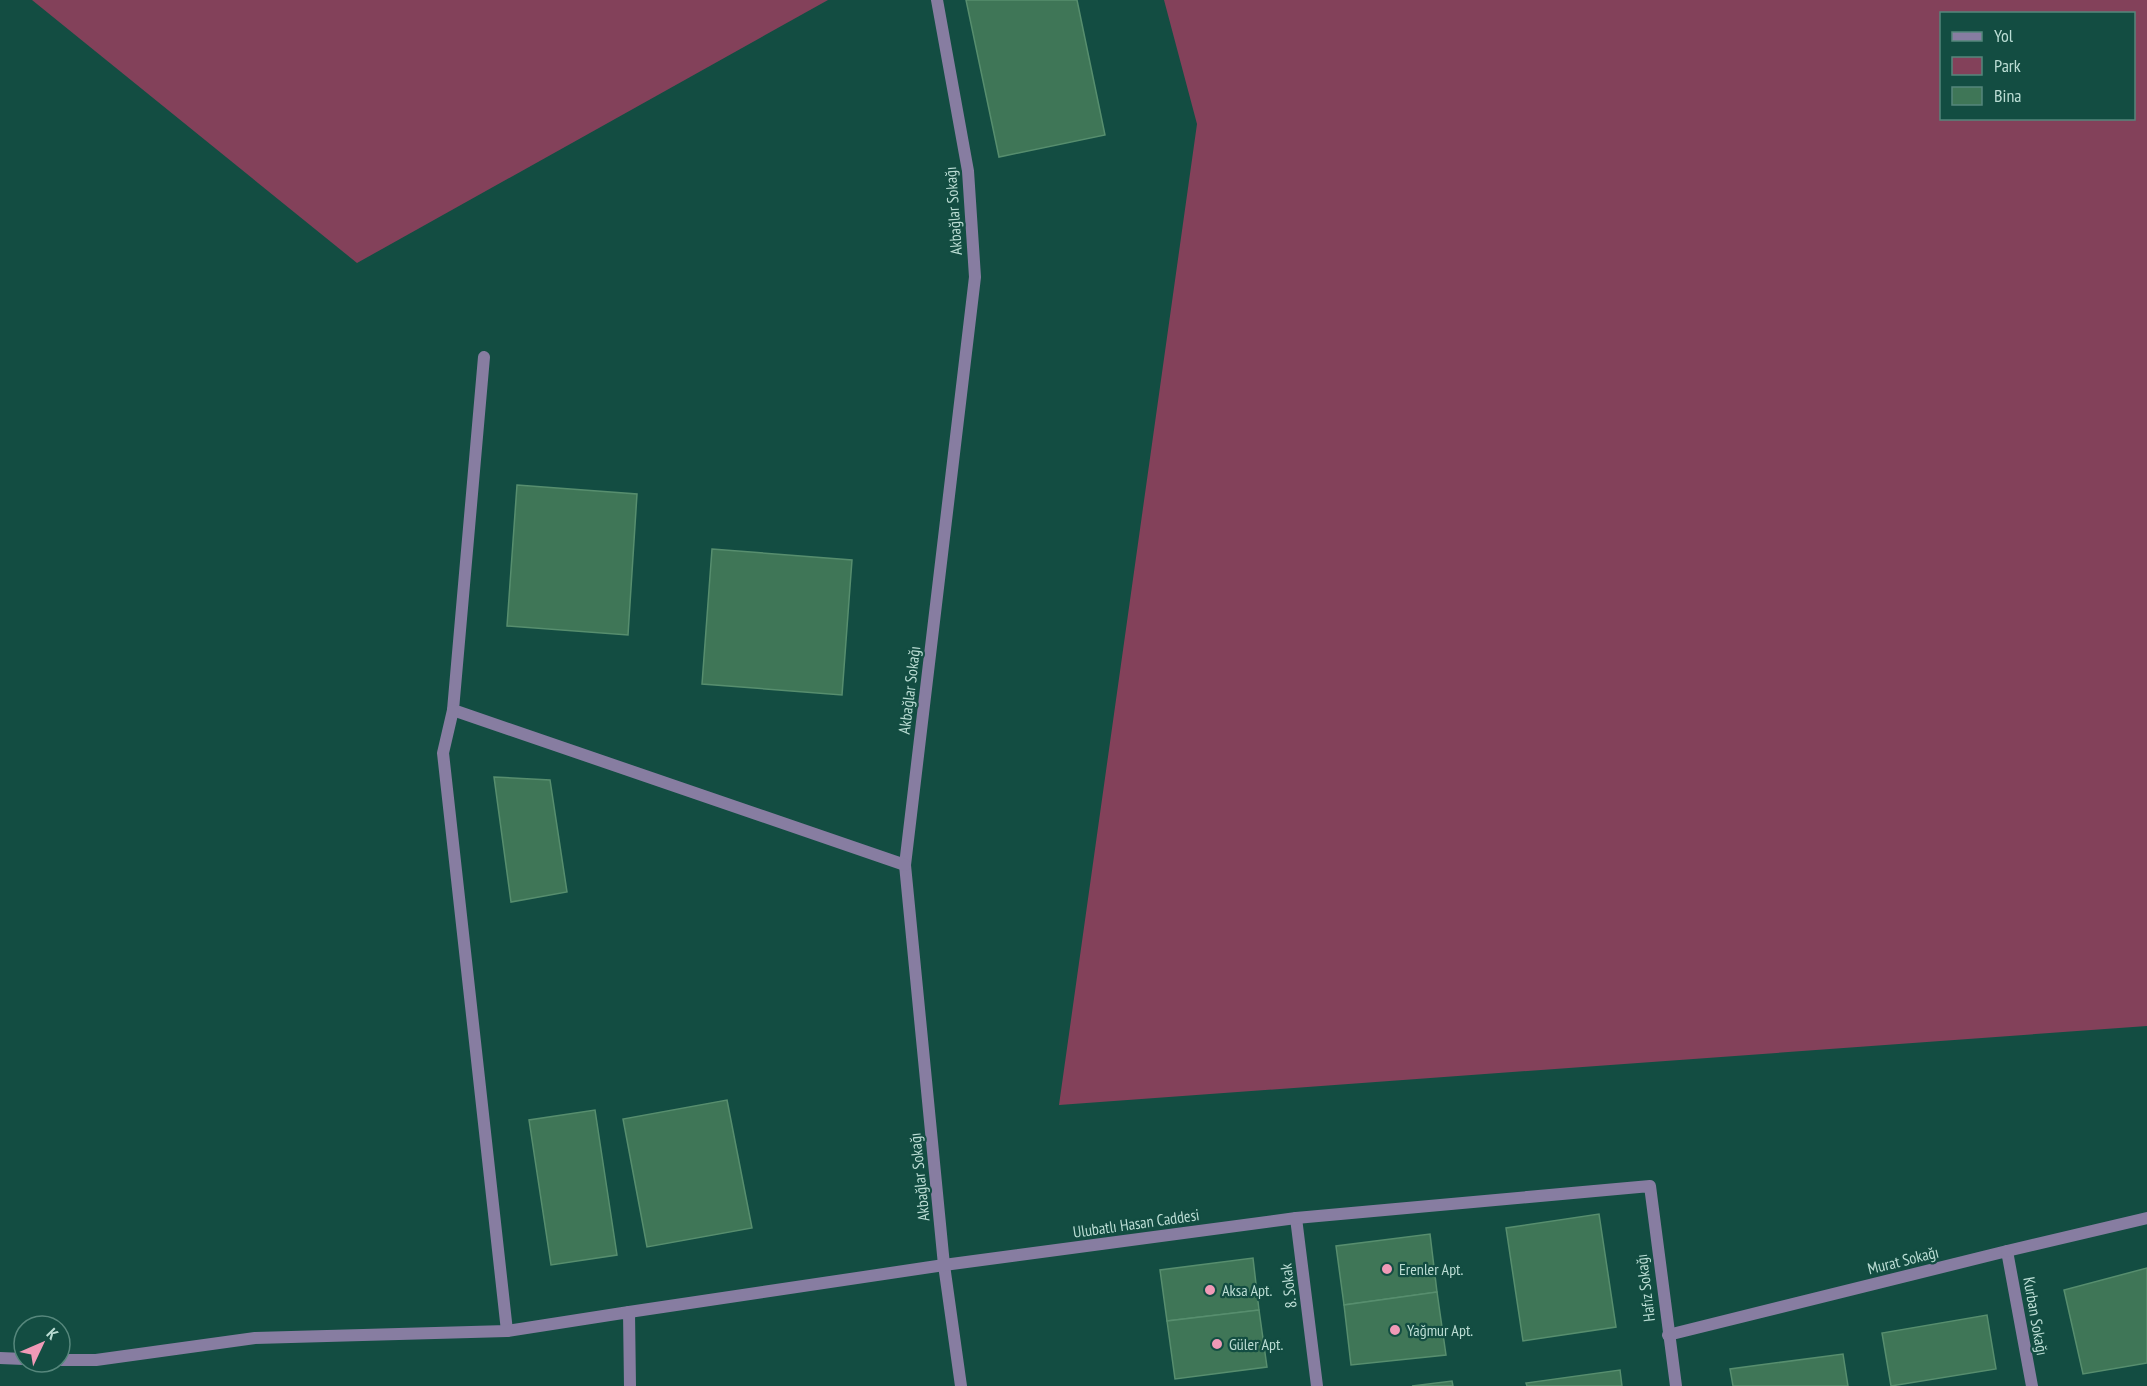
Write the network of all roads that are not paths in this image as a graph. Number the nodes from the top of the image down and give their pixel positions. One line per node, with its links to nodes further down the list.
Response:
1 (937, 0): 4 (street, Akbağlar Sokağı)
2 (484, 357): 3 (street)
3 (453, 710): 4 (street); 11 (street)
4 (905, 865): 9 (street, Akbağlar Sokağı)
5 (1650, 1186): 6 (street, Ulubatlı Hasan Caddesi); 12 (street, Hafız Sokağı)
6 (1296, 1218): 9 (street, Ulubatlı Hasan Caddesi); 16 (street, 8. Sokak)
7 (2147, 1218): 8 (street, Murat Sokağı)
8 (2007, 1251): 12 (street, Murat Sokağı); 18 (street, Kurban Sokağı)
9 (944, 1265): 10 (street, Ulubatlı Hasan Caddesi); 15 (street, Akbağlar Sokağı)
10 (629, 1312): 11 (street, Ulubatlı Hasan Caddesi); 14 (street)
11 (507, 1331): 13 (street, Ulubatlı Hasan Caddesi)
12 (1668, 1335): 17 (street, Hafız Sokağı)
13 (72, 1359)
14 (630, 1386)
15 (961, 1386)
16 (1317, 1386)
17 (1676, 1386)
18 (2032, 1386)

